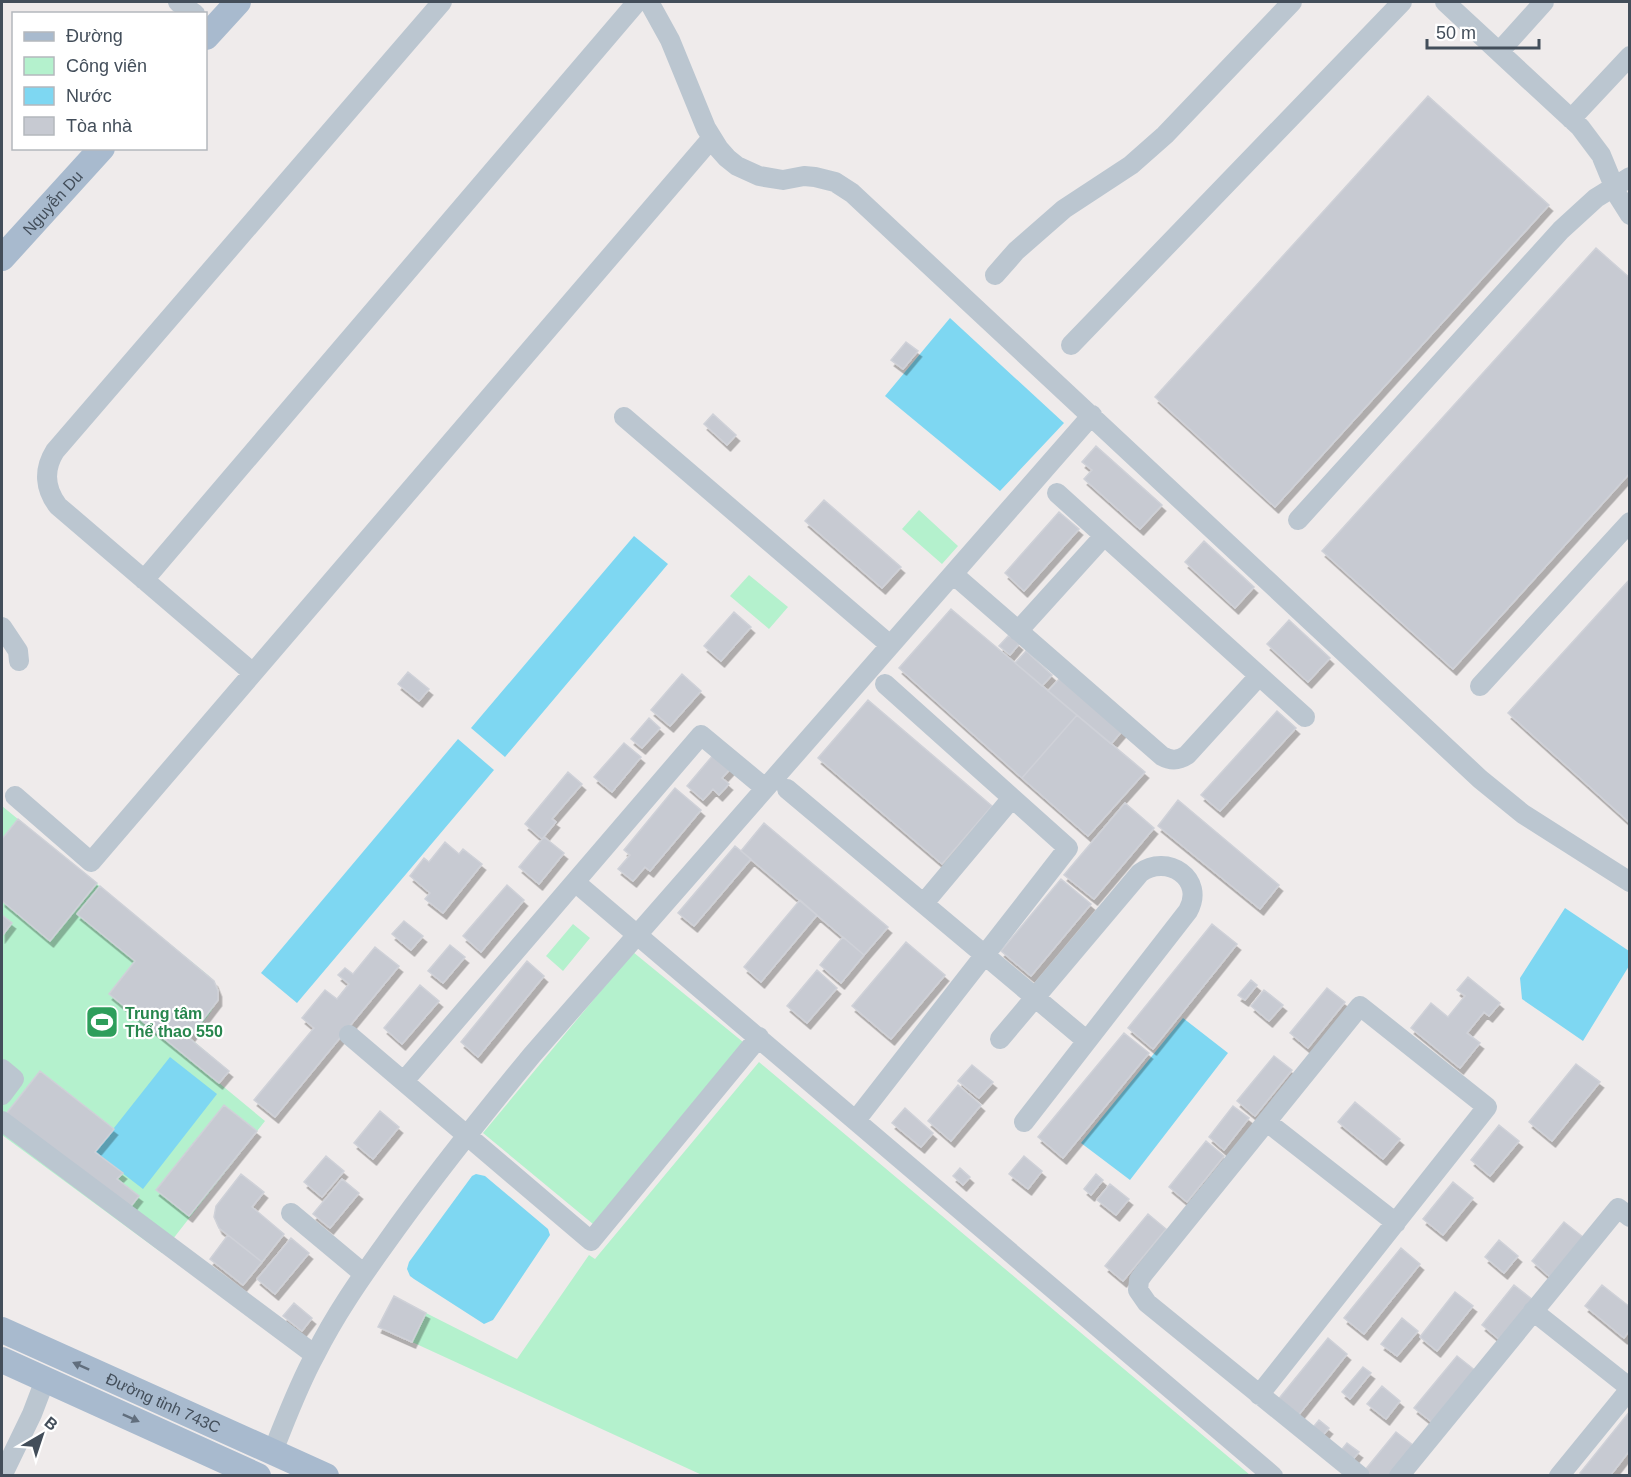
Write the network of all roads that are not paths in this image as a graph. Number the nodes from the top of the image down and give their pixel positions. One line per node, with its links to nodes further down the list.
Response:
1 (178, 2): 10 (street)
2 (238, 2): 11 (main road)
3 (442, 2): 29 (street)
4 (637, 2): 29 (street)
5 (649, 2): 15 (street)
6 (1292, 2): 20 (street)
7 (1402, 2): 21 (street)
8 (1445, 2): 12 (street)
9 (1544, 2): 12 (street)
10 (190, 12)
11 (207, 24)
12 (1499, 52): 14 (street)
13 (1629, 56): 14 (street)
14 (1571, 119): 17 (street)
15 (711, 139): 22 (street); 34 (street)
16 (100, 150): 19 (main road, Nguyễn Du)
17 (1622, 181): 18 (street); 25 (street)
18 (1629, 215)
19 (2, 258)
20 (995, 275)
21 (1071, 345)
22 (1092, 415): 28 (street); 44 (street)
23 (624, 417): 32 (street)
24 (1057, 493): 27 (street)
25 (1298, 520)
26 (1629, 522): 37 (street)
27 (1104, 536): 31 (street); 35 (street)
28 (953, 574): 31 (street); 32 (street)
29 (144, 579): 34 (street)
30 (2, 627): 33 (street)
31 (1018, 631): 35 (street)
32 (890, 645): 39 (street)
33 (19, 661)
34 (253, 673): 41 (street)
35 (1259, 676): 38 (street)
36 (885, 684): 42 (street)
37 (1480, 686)
38 (1305, 717)
39 (765, 788): 43 (street); 46 (street)
40 (787, 789): 45 (street)
41 (15, 796)
42 (1012, 798): 45 (street); 47 (street)
43 (575, 882): 46 (street); 54 (street)
44 (1629, 882)
45 (924, 903): 47 (street)
46 (637, 934): 50 (street); 60 (street)
47 (985, 955): 48 (street); 56 (street)
48 (1035, 997): 51 (street); 52 (street); 52 (street)
49 (349, 1035): 54 (street)
50 (759, 1037): 56 (street); 60 (street)
51 (1000, 1039)
52 (1087, 1041): 58 (street)
53 (2, 1069): 55 (street)
54 (404, 1082): 60 (street)
55 (2, 1095)
56 (856, 1120): 77 (street)
57 (2, 1121): 67 (street)
58 (1024, 1122)
59 (1267, 1122): 63 (street); 63 (street); 71 (street)
60 (466, 1135): 64 (street)
61 (291, 1213): 64 (street)
62 (1629, 1217): 65 (street)
63 (1396, 1223): 71 (street)
64 (364, 1274): 67 (street)
65 (1533, 1311): 70 (street); 79 (street)
66 (2, 1330): 72 (main road, Đường tỉnh 743C, one-way to 66)
67 (315, 1355): 72 (street)
68 (2, 1360): 69 (main road, Đường tỉnh 743C)
69 (45, 1380): 73 (street); 74 (main road, Đường tỉnh 743C, one-way to 74)
70 (1629, 1388): 80 (street)
71 (1259, 1395): 78 (street)
72 (273, 1451): 75 (main road); 76 (main road, Đường tỉnh 743C)
73 (2, 1476)
74 (258, 1476)
75 (263, 1476)
76 (326, 1476)
77 (1274, 1476)
78 (1360, 1476)
79 (1399, 1476)
80 (1559, 1476)

